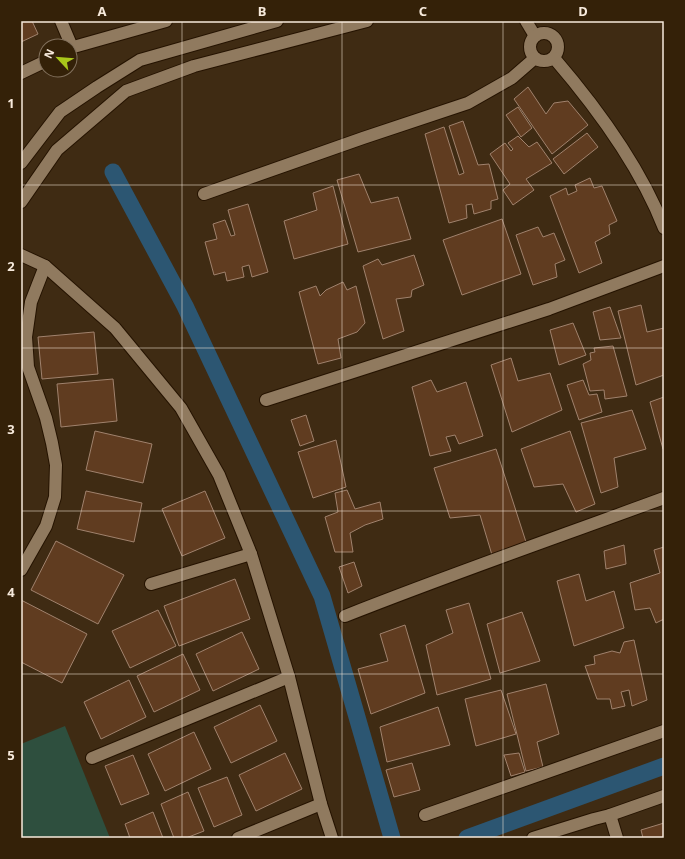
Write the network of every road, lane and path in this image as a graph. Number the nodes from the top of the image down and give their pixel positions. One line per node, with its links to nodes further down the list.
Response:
1 (61, 21): 7 (street)
2 (166, 21): 8 (street)
3 (277, 21): 13 (street)
4 (367, 21): 15 (street)
5 (526, 21): 6 (street)
6 (535, 36): 9 (street); 10 (street)
7 (67, 38)
8 (78, 46)
9 (535, 58): 10 (street); 14 (street)
10 (554, 58): 16 (street)
11 (38, 65): 12 (street)
12 (21, 73)
13 (21, 163)
14 (204, 194)
15 (21, 202)
16 (664, 228)
17 (21, 255): 18 (street)
18 (45, 266): 22 (street); 23 (street)
19 (664, 266): 20 (street)
20 (266, 400)
21 (664, 498): 25 (street)
22 (251, 554): 24 (street); 26 (street)
23 (21, 570)
24 (150, 584)
25 (345, 616)
26 (289, 677): 28 (street); 30 (street)
27 (664, 730): 31 (street)
28 (92, 758)
29 (664, 796): 32 (street)
30 (321, 804): 33 (street); 34 (street)
31 (425, 815)
32 (610, 815): 35 (street); 36 (street)
33 (238, 838)
34 (332, 838)
35 (533, 838)
36 (617, 838)

